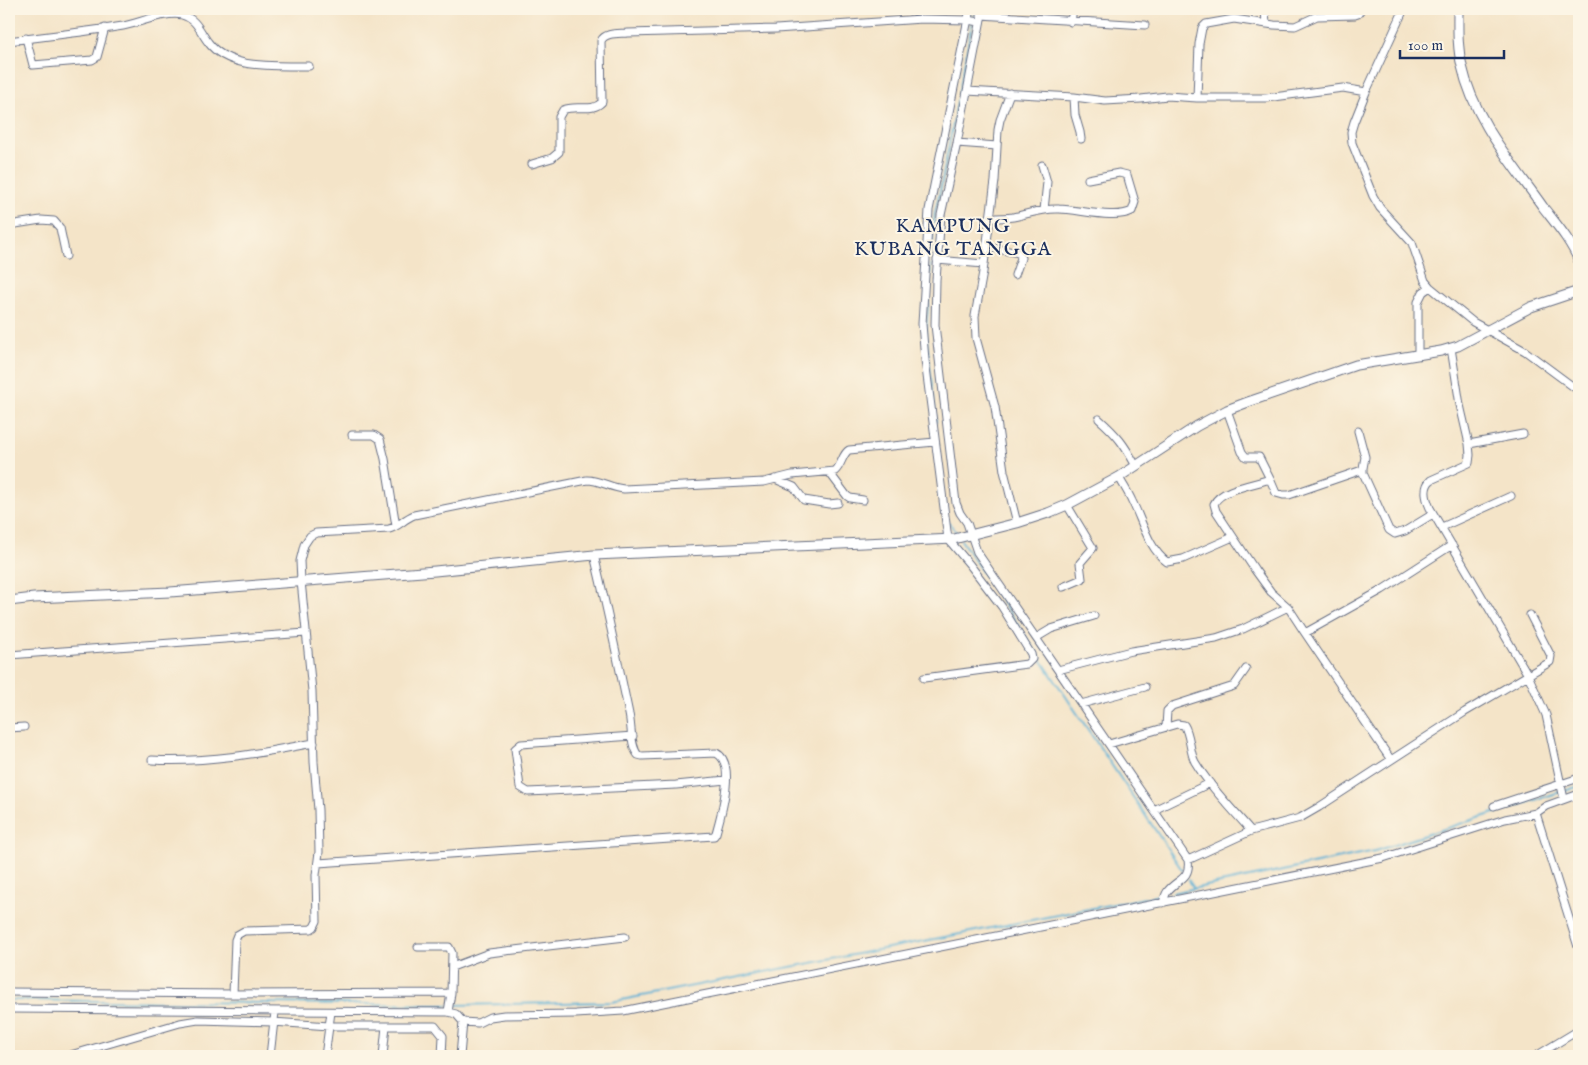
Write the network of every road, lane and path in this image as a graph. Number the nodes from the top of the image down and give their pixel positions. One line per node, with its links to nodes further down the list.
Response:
1 (970, 9): 7 (street)
2 (1073, 9): 8 (street)
3 (1266, 9): 9 (street)
4 (1361, 9): 9 (street)
5 (1404, 9): 16 (street)
6 (1458, 9): 34 (street)
7 (977, 18): 8 (street); 15 (street); 23 (street); 27 (street)
8 (1071, 22): 10 (street)
9 (1266, 24): 19 (street)
10 (1145, 25)
11 (105, 28): 12 (street); 12 (street); 14 (street)
12 (26, 38): 13 (street)
13 (9, 41)
14 (308, 66)
15 (968, 91): 17 (street); 21 (street)
16 (1366, 92): 19 (street); 37 (street)
17 (1010, 93): 18 (street); 22 (street)
18 (1074, 97): 19 (street); 20 (street)
19 (1197, 98)
20 (1080, 139)
21 (957, 143): 22 (street); 26 (street)
22 (997, 146): 29 (street)
23 (532, 164)
24 (1042, 165): 28 (street)
25 (1088, 179): 28 (street)
26 (943, 198): 27 (street); 33 (street)
27 (929, 210): 48 (street)
28 (1044, 210): 29 (street)
29 (989, 218): 31 (street)
30 (9, 225): 32 (street)
31 (986, 247): 35 (street); 36 (street)
32 (66, 256)
33 (938, 260): 35 (street); 64 (street)
34 (1579, 261)
35 (984, 264): 61 (street)
36 (1014, 275)
37 (1430, 287): 39 (street); 41 (street)
38 (1579, 291): 39 (street)
39 (1487, 331): 40 (street); 42 (street)
40 (1451, 348): 41 (street); 49 (street)
41 (1418, 354): 43 (street)
42 (1579, 391)
43 (1228, 410): 50 (street); 55 (street)
44 (1099, 419): 50 (street)
45 (1358, 431): 51 (street)
46 (1523, 434): 49 (street)
47 (352, 435): 62 (street)
48 (935, 442): 52 (street); 66 (street)
49 (1469, 444): 60 (street)
50 (1136, 466): 53 (street)
51 (1362, 470): 55 (street); 60 (street)
52 (829, 472): 54 (street); 57 (street)
53 (1119, 477): 59 (street); 65 (street)
54 (774, 479): 58 (street); 62 (street)
55 (1270, 480): 65 (street)
56 (1511, 496): 63 (street)
57 (863, 500)
58 (838, 503)
59 (1067, 505): 61 (street); 70 (street)
60 (1433, 514): 63 (street)
61 (1017, 523): 64 (street)
62 (396, 526): 69 (street)
63 (1442, 527): 67 (street)
64 (969, 535): 66 (street); 77 (street)
65 (1234, 537): 72 (street)
66 (951, 539): 68 (street); 82 (street)
67 (1452, 545): 75 (street); 81 (street)
68 (594, 556): 69 (street); 88 (street)
69 (301, 581): 71 (street); 76 (street)
70 (1063, 586)
71 (9, 601)
72 (1288, 607): 75 (street); 80 (street)
73 (1530, 615): 81 (street)
74 (1094, 616): 77 (street)
75 (1305, 633): 92 (street)
76 (306, 634): 78 (street); 89 (street)
77 (1036, 638): 80 (street)
78 (9, 655)
79 (1246, 669): 86 (street)
80 (1058, 670): 84 (street)
81 (1528, 675): 92 (street); 96 (street)
82 (924, 678)
83 (1145, 687): 84 (street)
84 (1081, 704): 90 (street)
85 (24, 727): 87 (street)
86 (1166, 727): 90 (street); 95 (street)
87 (9, 728)
88 (633, 736): 94 (street); 94 (street)
89 (314, 743): 91 (street); 104 (street)
90 (1109, 744): 100 (street)
91 (152, 760)
92 (1391, 760): 102 (street)
93 (1579, 778): 96 (street)
94 (726, 780): 104 (street)
95 (1210, 783): 100 (street); 102 (street)
96 (1560, 784): 98 (street); 99 (street)
97 (1579, 794): 98 (street)
98 (1564, 799): 101 (street)
99 (1494, 806)
100 (1154, 810): 103 (street)
101 (1536, 812): 105 (street); 108 (street)
102 (1251, 831): 103 (street)
103 (1188, 860): 105 (street)
104 (318, 863): 111 (street)
105 (1163, 903): 118 (street)
106 (624, 937): 109 (street)
107 (418, 948): 109 (street)
108 (1579, 950)
109 (452, 967): 112 (street)
110 (9, 992): 111 (street)
111 (233, 994): 112 (street)
112 (451, 996): 114 (street)
113 (9, 1009): 115 (street)
114 (449, 1010): 116 (street); 118 (street)
115 (275, 1012): 116 (street); 117 (street)
116 (330, 1012): 119 (street)
117 (274, 1022): 119 (street); 122 (street); 123 (street)
118 (463, 1022): 127 (street)
119 (329, 1026): 120 (street); 124 (street)
120 (386, 1026): 125 (street); 126 (street)
121 (1579, 1030): 128 (street)
122 (68, 1056)
123 (270, 1056)
124 (325, 1056)
125 (383, 1056)
126 (442, 1056)
127 (460, 1056)
128 (1536, 1056)

